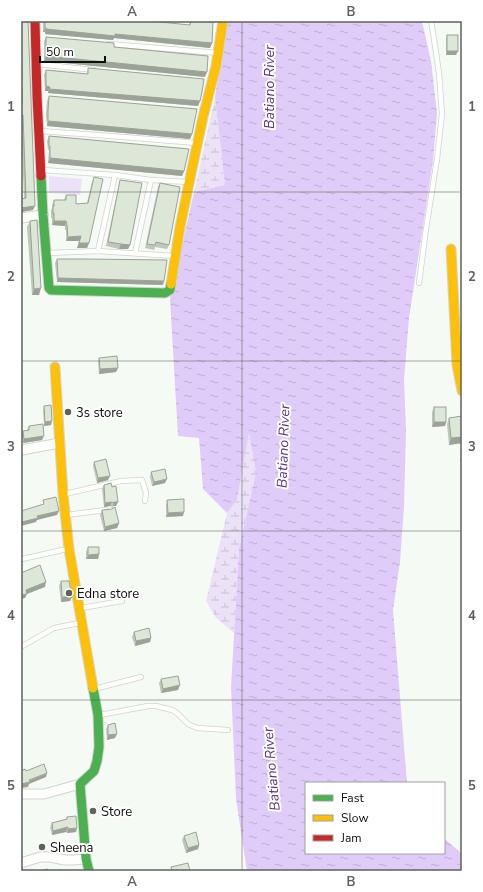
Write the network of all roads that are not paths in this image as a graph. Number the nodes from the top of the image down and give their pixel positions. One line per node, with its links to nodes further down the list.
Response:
1 (35, 21): 6 (street)
2 (431, 21): 21 (lane)
3 (221, 22): 5 (street)
4 (106, 44): 5 (lane)
5 (219, 53): 9 (street)
6 (36, 64): 7 (lane); 8 (street)
7 (101, 71)
8 (39, 131): 9 (lane); 10 (street)
9 (198, 144): 13 (street)
10 (41, 170): 11 (lane); 14 (street)
11 (115, 175): 12 (lane); 17 (lane)
12 (150, 180): 13 (lane); 18 (lane)
13 (189, 182): 20 (street)
14 (43, 215): 15 (street); 19 (street)
15 (21, 218)
16 (451, 249): 22 (street)
17 (98, 251): 18 (lane); 19 (lane)
18 (135, 253): 20 (lane)
19 (46, 254): 20 (street)
20 (175, 256)
21 (419, 283)
22 (458, 296): 23 (street)
23 (459, 364): 25 (street)
24 (55, 367): 26 (street)
25 (462, 391)
26 (60, 443): 27 (street); 28 (street)
27 (21, 450)
28 (63, 494): 29 (lane); 31 (street)
29 (145, 500)
30 (110, 510): 31 (lane)
31 (66, 515): 32 (street)
32 (68, 549): 33 (lane); 35 (street)
33 (22, 559)
34 (122, 601): 35 (lane)
35 (80, 608): 36 (street)
36 (82, 622): 37 (lane); 39 (street)
37 (21, 647)
38 (141, 677): 39 (lane)
39 (93, 689): 40 (street)
40 (98, 715): 41 (lane); 42 (street)
41 (228, 730)
42 (80, 784): 43 (street); 44 (street)
43 (21, 794)
44 (86, 859): 45 (street); 46 (street)
45 (21, 863)
46 (88, 871)

